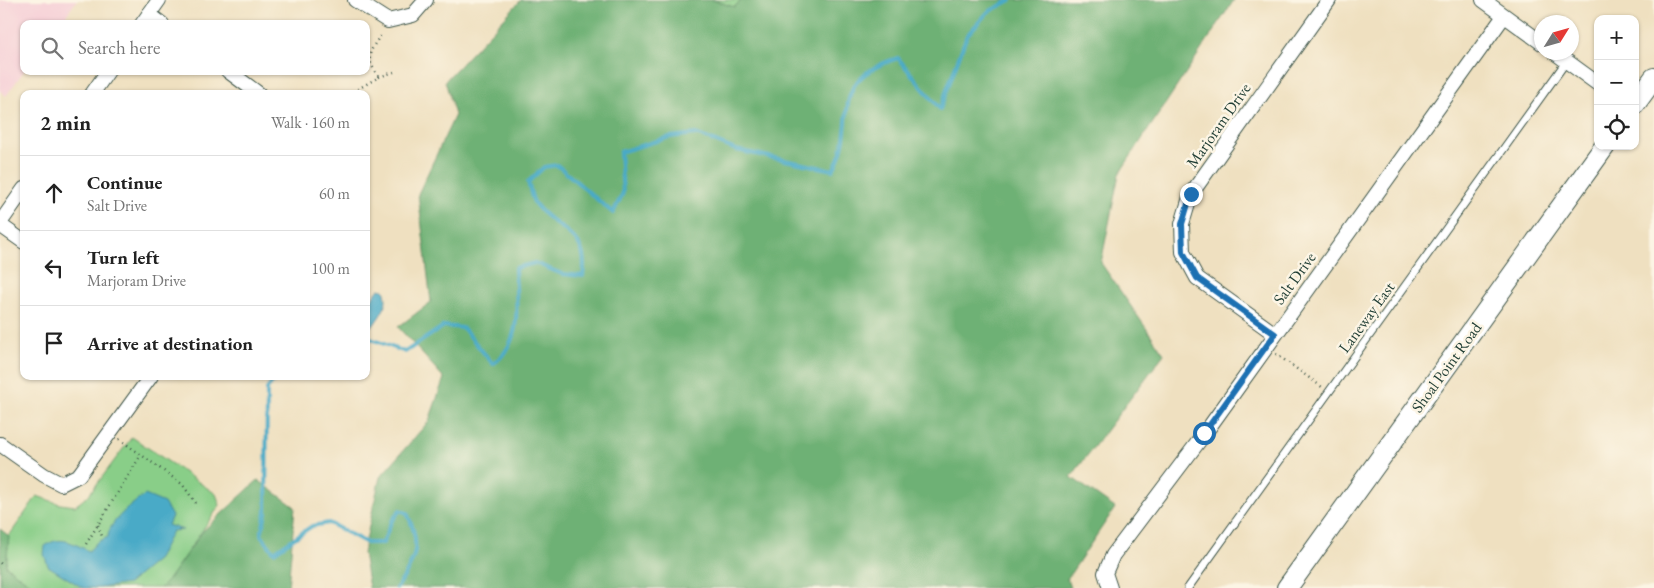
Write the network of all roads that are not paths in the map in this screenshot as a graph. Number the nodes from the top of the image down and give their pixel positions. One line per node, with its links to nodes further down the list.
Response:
1 (159, 0): 7 (street)
2 (354, 0): 3 (street)
3 (426, 0)
4 (1329, 0): 22 (street, Marjoram Drive)
5 (1483, 0): 6 (street)
6 (1504, 16): 8 (street); 22 (street, Salt Drive)
7 (145, 19)
8 (1534, 37)
9 (1564, 60): 10 (street)
10 (1566, 62): 14 (street); 26 (lane, Laneway East)
11 (105, 75): 15 (street)
12 (233, 75): 16 (street)
13 (1654, 78): 17 (street)
14 (1594, 81)
15 (95, 90)
16 (254, 90)
17 (1639, 99)
18 (1602, 150): 27 (street, Shoal Point Road)
19 (20, 195): 20 (street)
20 (0, 224): 21 (street)
21 (20, 239)
22 (1275, 334): 25 (street, Salt Drive)
23 (147, 380): 24 (street)
24 (0, 444)
25 (1110, 588)
26 (1188, 588)
27 (1286, 588)

